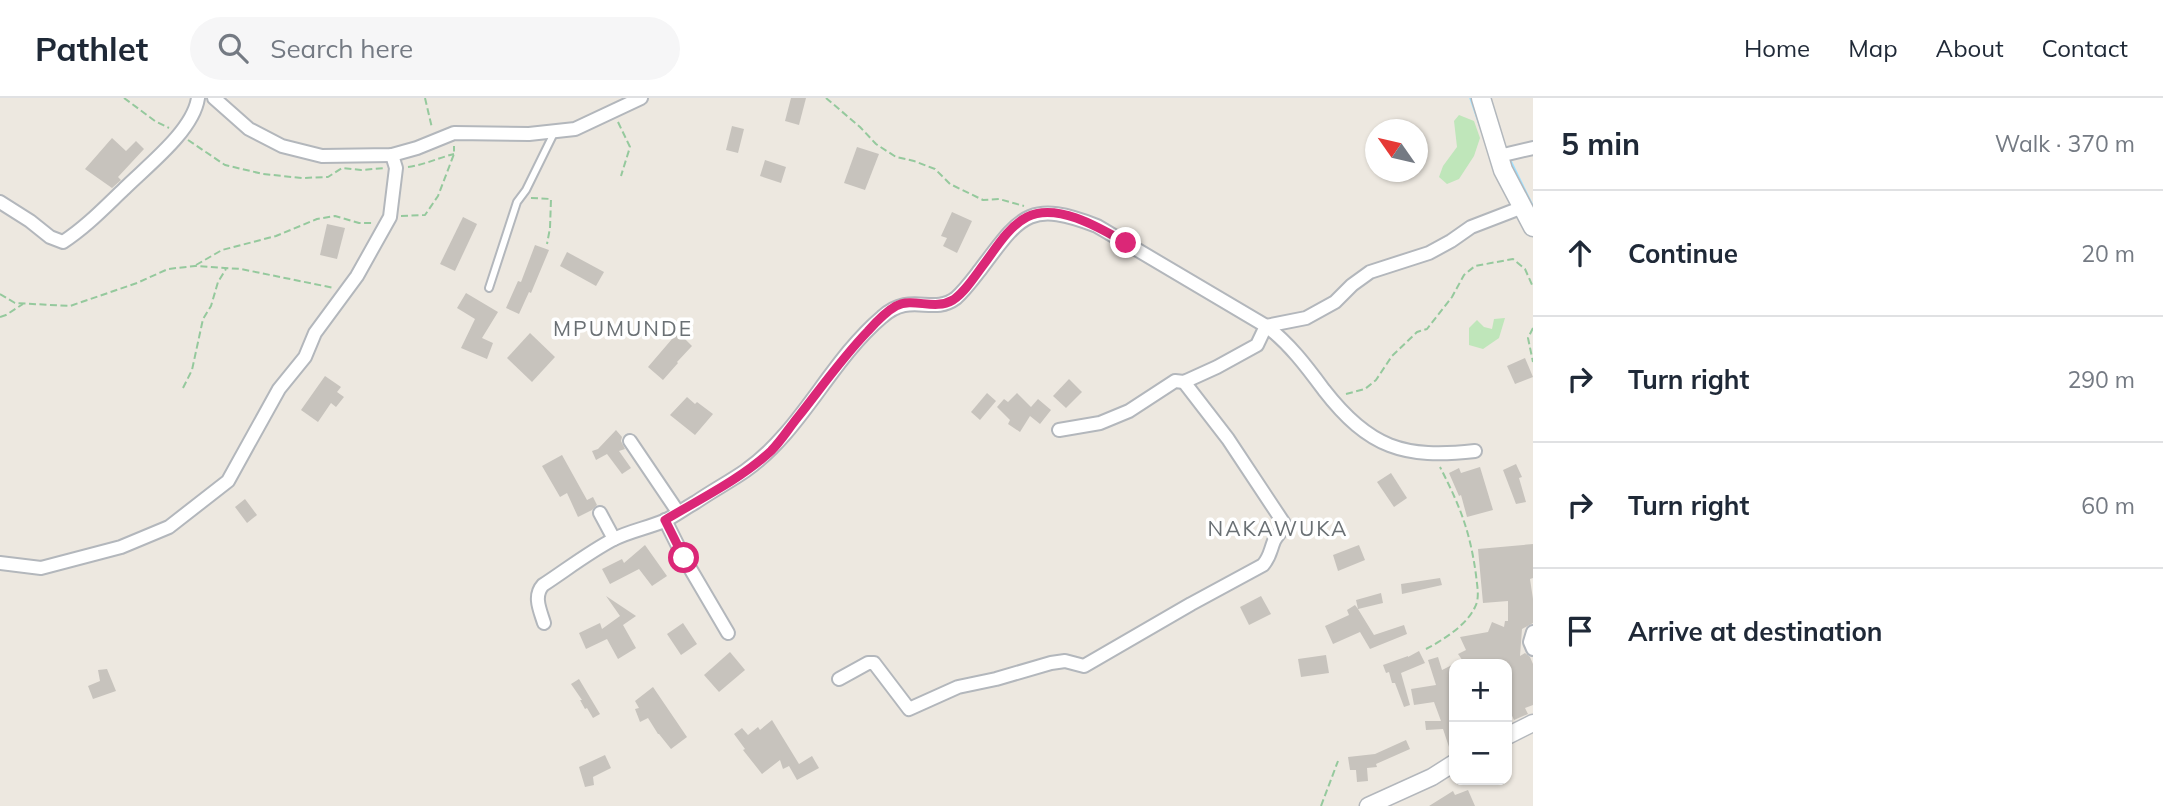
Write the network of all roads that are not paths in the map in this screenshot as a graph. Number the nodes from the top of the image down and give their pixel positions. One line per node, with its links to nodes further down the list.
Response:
1 (198, 98): 9 (street)
2 (214, 98): 7 (street)
3 (641, 98): 5 (street)
4 (1481, 98): 8 (main road)
5 (555, 131): 7 (street); 12 (lane)
6 (1533, 148): 8 (street)
7 (392, 155): 22 (street)
8 (1499, 156): 10 (main road)
9 (0, 202)
10 (1523, 207): 11 (main road); 13 (street)
11 (1533, 227)
12 (489, 288)
13 (1266, 326): 14 (street); 17 (street); 18 (street)
14 (1184, 382): 15 (street); 27 (street)
15 (1059, 430)
16 (630, 441): 18 (street)
17 (1475, 451)
18 (678, 512): 20 (street)
19 (600, 513): 21 (street)
20 (665, 520): 21 (street); 25 (street)
21 (614, 539): 23 (street)
22 (0, 563)
23 (544, 622)
24 (1533, 632): 26 (street)
25 (728, 633)
26 (1533, 649)
27 (839, 679)
28 (1533, 723): 29 (street)
29 (1512, 734)
30 (1449, 765): 31 (street)
31 (1368, 806)

